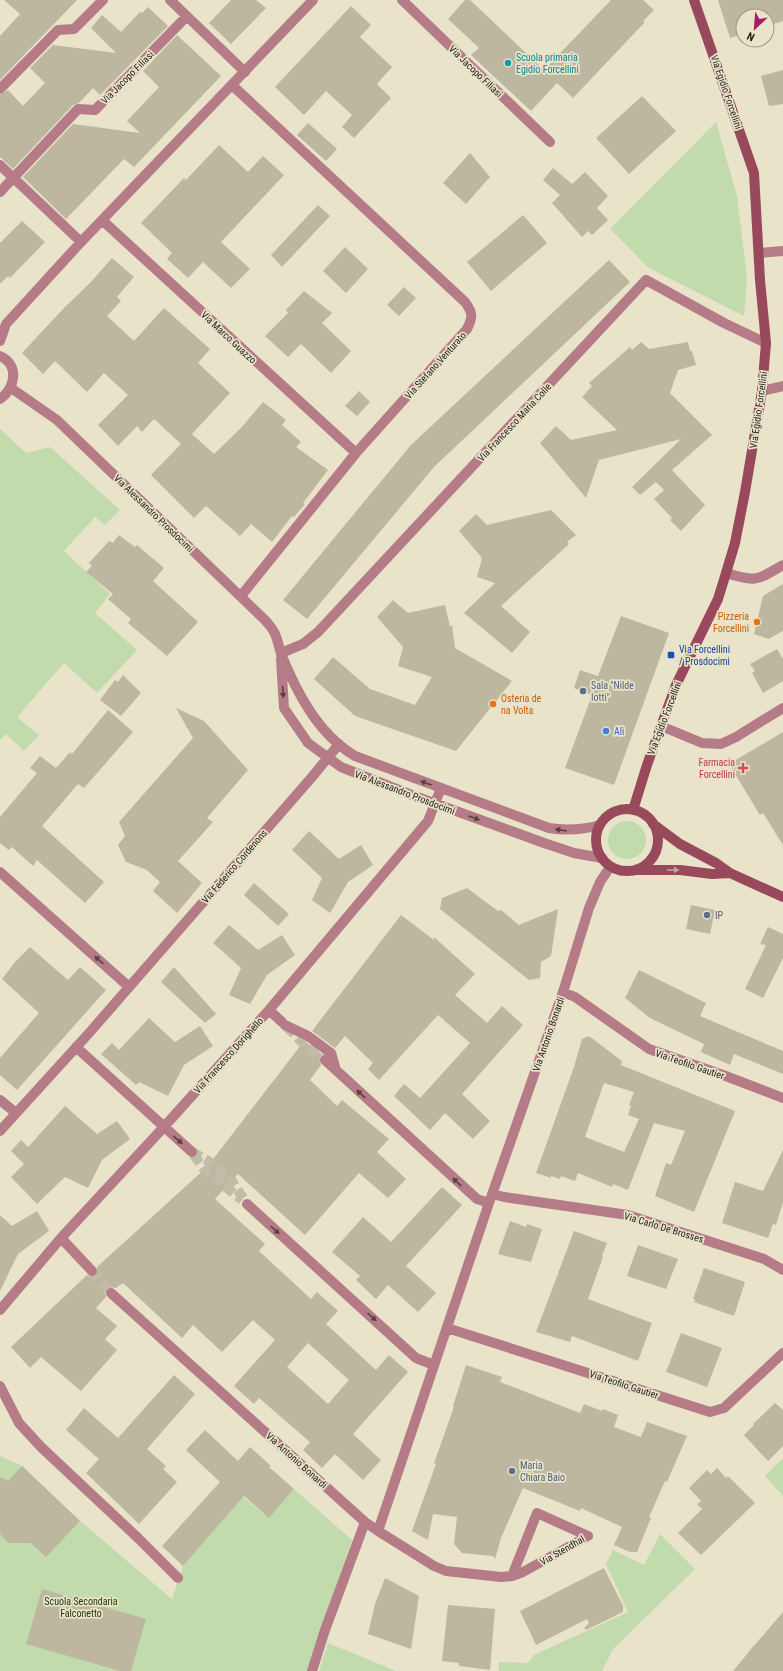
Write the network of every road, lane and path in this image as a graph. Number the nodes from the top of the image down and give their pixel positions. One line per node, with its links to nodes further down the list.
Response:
1 (103, 0): 9 (street)
2 (313, 0): 7 (street)
3 (402, 0): 10 (street, Via Jacopo Filiasi)
4 (694, 0): 17 (street, Via Egidio Forcellini)
5 (176, 2): 6 (street)
6 (187, 16): 7 (street); 12 (street, Via Jacopo Filiasi)
7 (245, 72): 8 (street)
8 (232, 85): 14 (street); 25 (street, Via Stefano Venturato)
9 (0, 89)
10 (550, 142)
11 (0, 165): 12 (street)
12 (13, 177): 13 (street, Via Jacopo Filiasi); 15 (street)
13 (0, 192)
14 (102, 220): 15 (street); 25 (street, Via Marco Guazzo)
15 (81, 242): 18 (street)
16 (783, 250): 17 (street)
17 (760, 253): 19 (street, Via Egidio Forcellini)
18 (0, 341)
19 (766, 343): 23 (street, Via Egidio Forcellini); 29 (street, Via Francesco Maria Colle)
20 (0, 356): 22 (street)
21 (783, 386): 23 (street)
22 (11, 388): 24 (street); 28 (street, Via Alessandro Prosdocimi)
23 (762, 391): 27 (street, Via Egidio Forcellini)
24 (0, 399)
25 (356, 453): 28 (street, Via Stefano Venturato)
26 (783, 565): 27 (street)
27 (726, 573): 31 (street, Via Egidio Forcellini)
28 (242, 596): 29 (street, Via Alessandro Prosdocimi)
29 (281, 653): 32 (street, Via Alessandro Prosdocimi); 33 (street, Via Alessandro Prosdocimi, one-way to 33)
30 (783, 708): 31 (street)
31 (661, 726): 36 (street, Via Egidio Forcellini)
32 (339, 744): 33 (street, Via Federico Cordenons); 34 (street, Via Alessandro Prosdocimi, one-way to 32)
33 (327, 758): 35 (street, Via Alessandro Prosdocimi); 45 (street, Via Federico Cordenons)
34 (441, 788): 35 (street, Via Francesco Dorighello); 38 (street, Via Alessandro Prosdocimi, one-way to 34)
35 (435, 804): 39 (street, Via Alessandro Prosdocimi, one-way to 39); 47 (street, Via Francesco Dorighello)
36 (633, 810): 37 (street); 38 (street)
37 (653, 824): 41 (street); 43 (street)
38 (600, 825): 39 (street)
39 (602, 858): 40 (street)
40 (610, 867): 41 (street); 46 (street, Via Antonio Bonardi)
41 (634, 870): 43 (street, one-way to 43)
42 (0, 872): 45 (street, one-way to 42)
43 (730, 873): 44 (street)
44 (783, 897)
45 (128, 986): 48 (street, Via Federico Cordenons)
46 (563, 992): 51 (street, Via Teofilo Gautier); 57 (street, Via Antonio Bonardi)
47 (269, 1010): 50 (street); 54 (street, Via Francesco Dorighello)
48 (76, 1047): 53 (street, Via Federico Cordenons); 54 (street)
49 (325, 1060): 50 (street)
50 (336, 1070): 57 (street, one-way to 50)
51 (783, 1098)
52 (0, 1100): 53 (street)
53 (16, 1113): 55 (street, Via Federico Cordenons)
54 (163, 1128): 56 (street, one-way to 56); 59 (street, Via Francesco Dorighello)
55 (0, 1131)
56 (192, 1152)
57 (490, 1199): 60 (street, Via Carlo De Brosses); 64 (street, Via Antonio Bonardi)
58 (246, 1204): 66 (street, one-way to 66)
59 (61, 1238): 61 (street); 63 (street, Via Francesco Dorighello)
60 (783, 1270)
61 (92, 1271)
62 (111, 1293): 68 (street, Via Antonio Bonardi)
63 (0, 1310)
64 (446, 1328): 65 (street, Via Teofilo Gautier); 66 (street, Via Antonio Bonardi)
65 (783, 1353)
66 (434, 1365): 69 (street, Via Antonio Bonardi)
67 (0, 1386): 71 (street)
68 (365, 1522): 69 (street, Via Antonio Bonardi); 72 (street)
69 (378, 1531): 70 (street, Via Stendhal)
70 (512, 1576): 70 (street, Via Stendhal)
71 (178, 1578)
72 (312, 1671)

